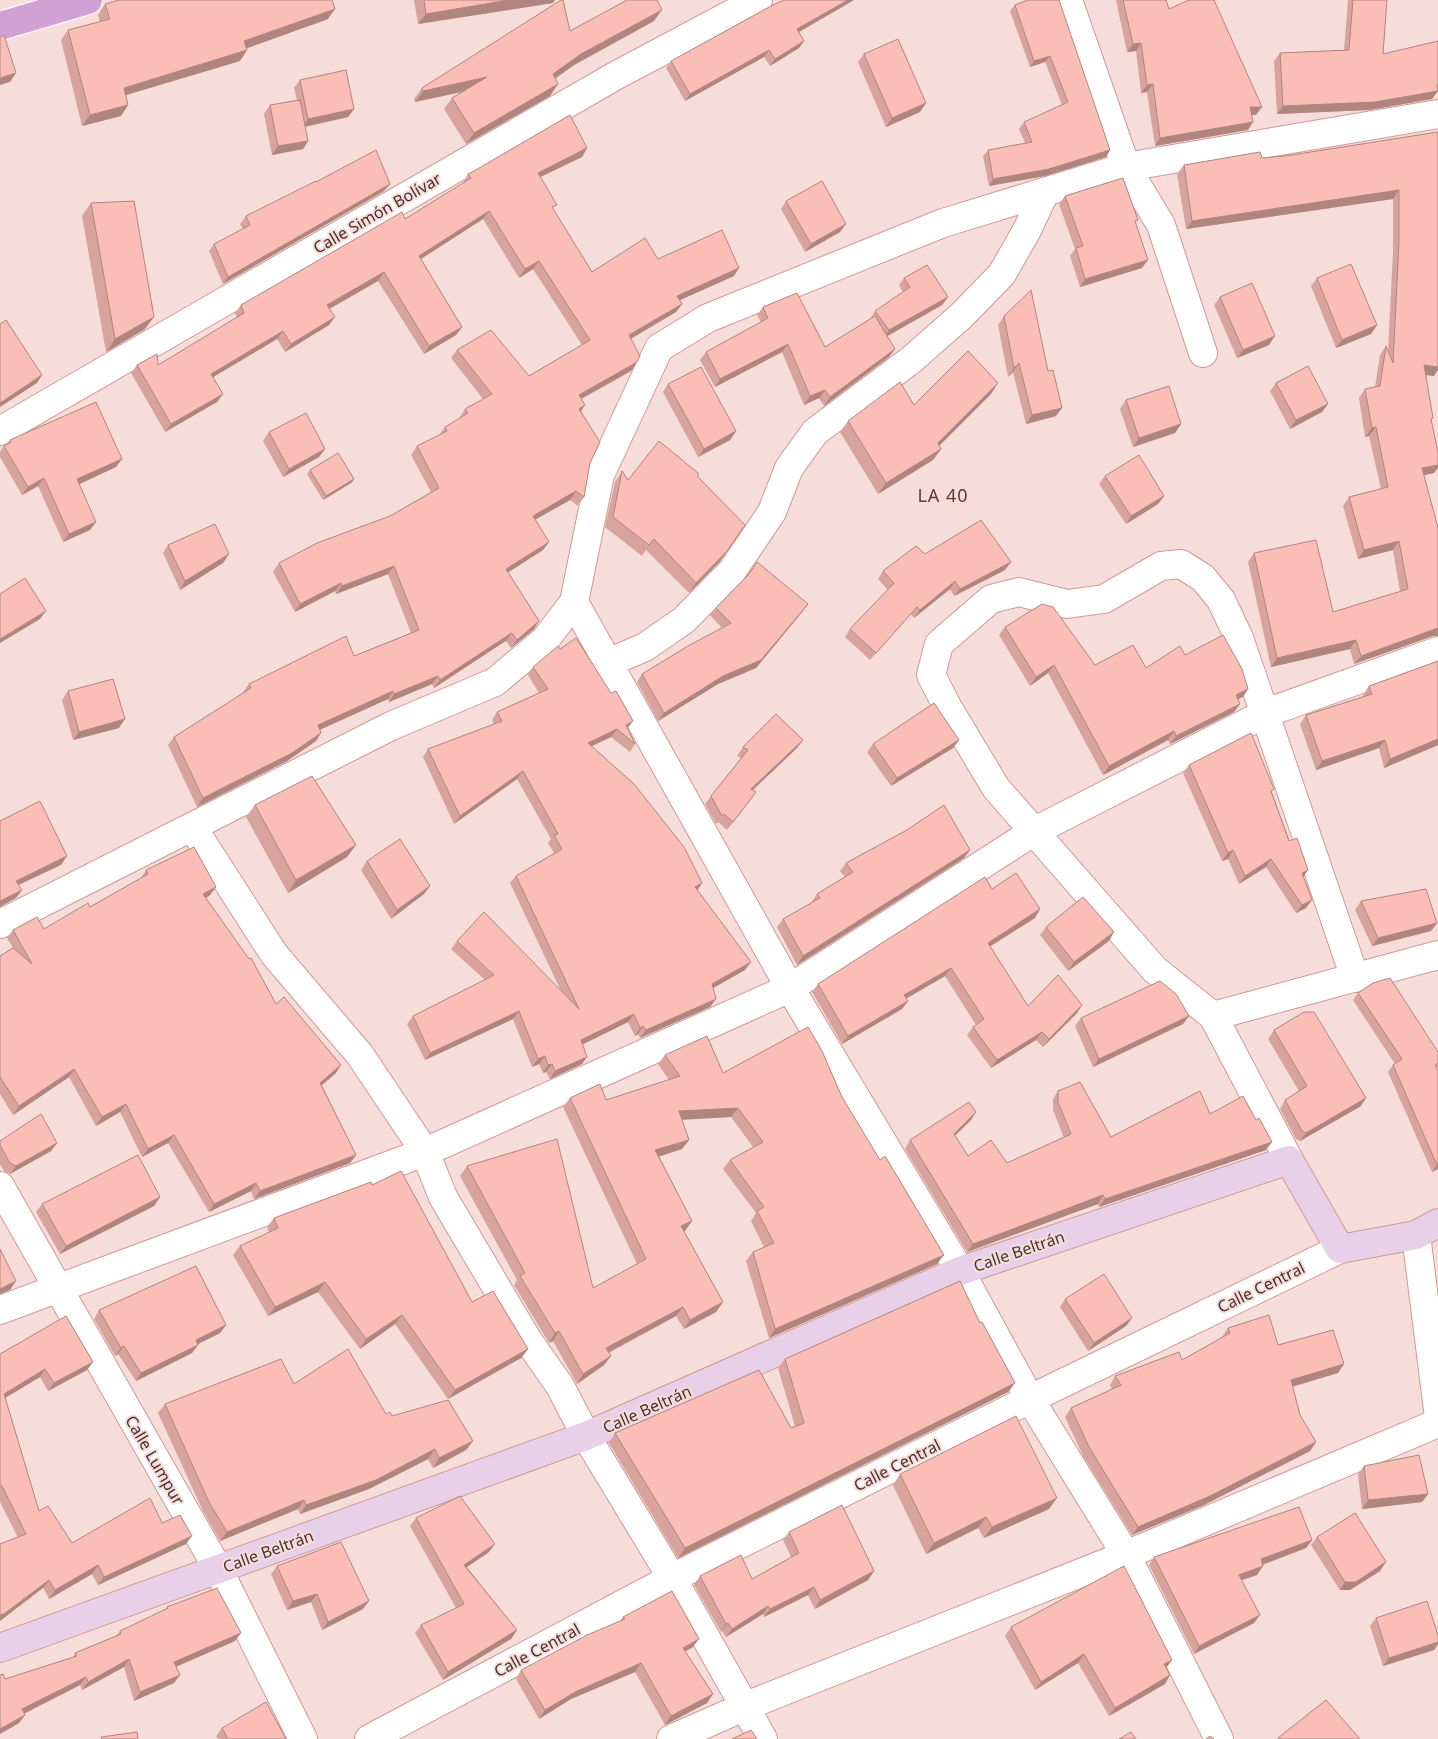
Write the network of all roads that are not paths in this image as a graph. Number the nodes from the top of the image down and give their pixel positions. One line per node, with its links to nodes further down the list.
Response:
1 (88, 0): 4 (main road)
2 (758, 0): 9 (street, Calle Simón Bolívar)
3 (1068, 0): 6 (street)
4 (0, 26)
5 (1438, 114): 6 (street)
6 (1126, 167): 7 (street); 8 (street)
7 (1045, 192): 10 (street); 12 (street)
8 (1203, 353)
9 (0, 431)
10 (574, 602): 12 (street); 14 (street)
11 (1438, 651): 13 (street)
12 (608, 663): 19 (street)
13 (1266, 713): 15 (street); 15 (street); 18 (street)
14 (193, 828): 16 (street); 21 (street)
15 (1033, 832): 19 (street); 20 (street)
16 (0, 924)
17 (1438, 955): 18 (street)
18 (1355, 978): 20 (street)
19 (790, 988): 21 (street); 26 (street)
20 (1214, 1016): 22 (street)
21 (424, 1152): 27 (street); 32 (street)
22 (1289, 1160): 25 (main road); 26 (main road, Calle Beltrán)
23 (0, 1186): 27 (street, Calle Lumpur)
24 (1427, 1229): 25 (main road, Calle Central); 30 (street)
25 (1340, 1249): 29 (street, Calle Central)
26 (960, 1271): 29 (street); 32 (main road, Calle Beltrán)
27 (58, 1290): 28 (street); 34 (street, Calle Lumpur)
28 (0, 1310)
29 (1030, 1399): 33 (street); 35 (street, Calle Central)
30 (1438, 1410)
31 (1438, 1423): 33 (street)
32 (586, 1436): 34 (main road, Calle Beltrán); 35 (street)
33 (1126, 1555): 37 (street); 42 (street)
34 (218, 1569): 36 (main road, Calle Beltrán); 38 (street, Calle Lumpur)
35 (672, 1578): 37 (street); 39 (street, Calle Central)
36 (0, 1648)
37 (746, 1706): 40 (street); 41 (street)
38 (303, 1739)
39 (369, 1739)
40 (671, 1739)
41 (763, 1739)
42 (1219, 1739)

